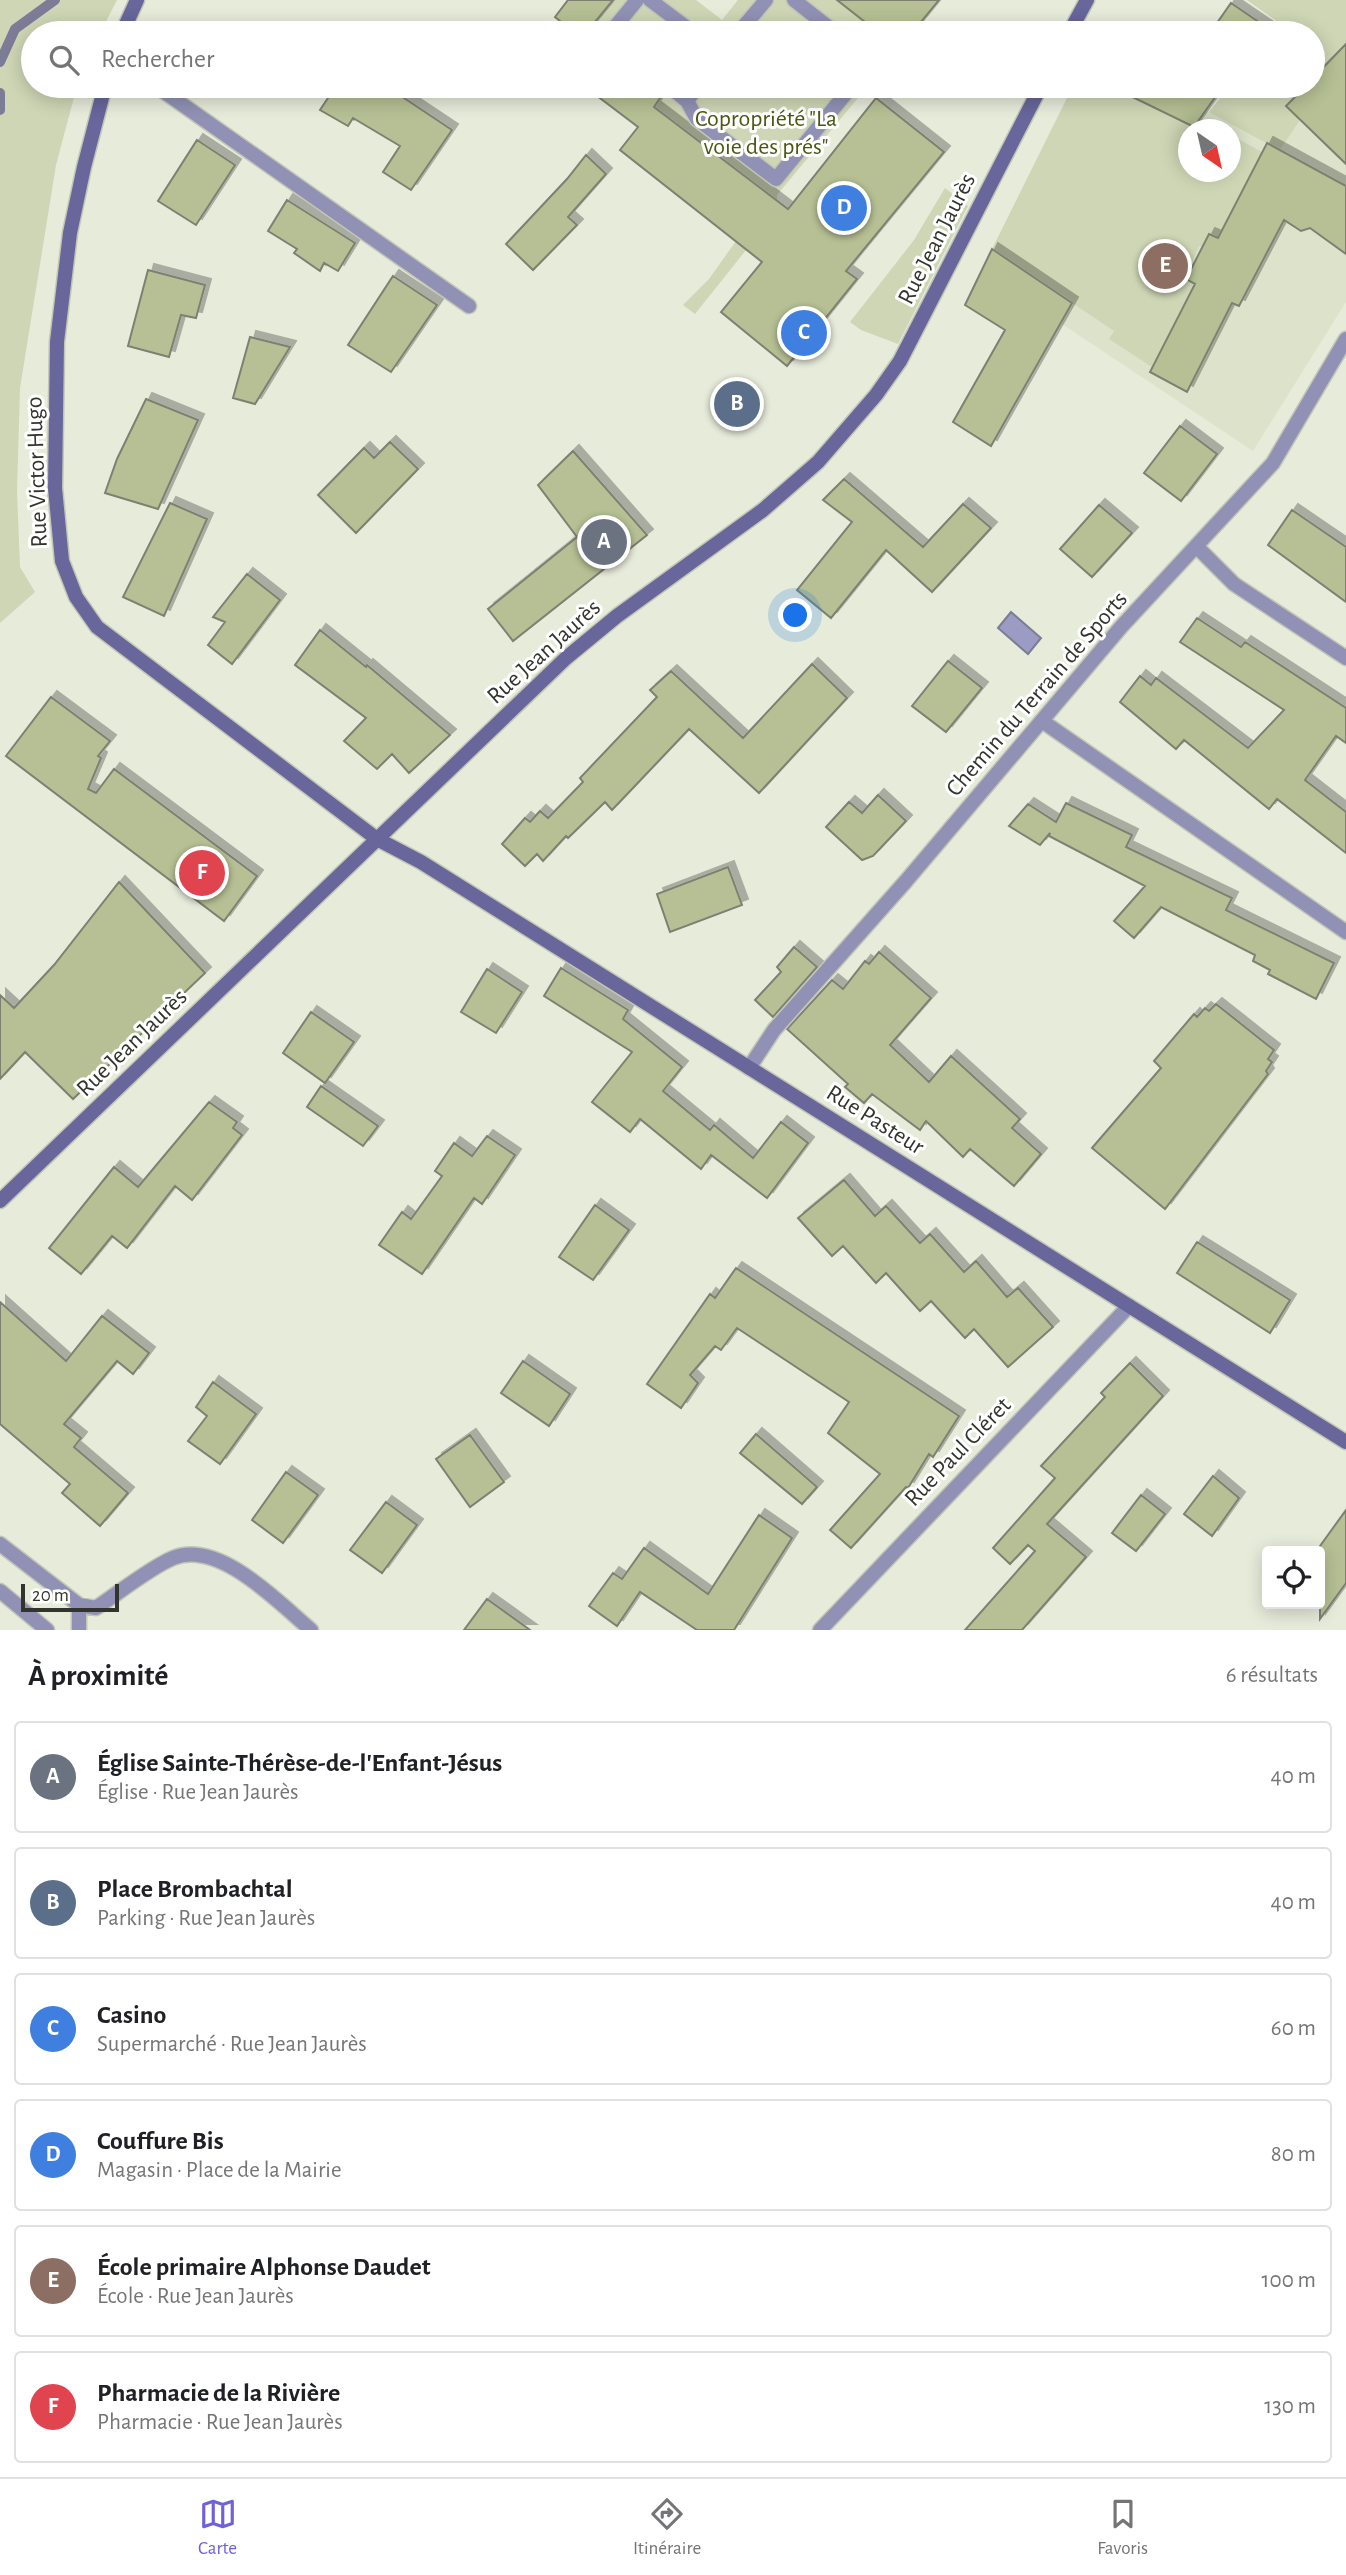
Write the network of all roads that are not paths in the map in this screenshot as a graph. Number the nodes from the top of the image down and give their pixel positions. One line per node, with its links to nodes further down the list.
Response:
1 (137, 0): 7 (street)
2 (637, 0): 8 (street)
3 (650, 0): 9 (street)
4 (765, 0): 10 (street)
5 (794, 0): 11 (street)
6 (1087, 0): 12 (street)
7 (127, 21)
8 (620, 21)
9 (678, 21)
10 (748, 21)
11 (821, 21)
12 (1076, 21)
13 (102, 98): 25 (street, Rue Victor Hugo)
14 (173, 98): 20 (street)
15 (683, 98): 19 (street)
16 (689, 98): 19 (street)
17 (842, 98): 19 (street)
18 (1035, 98): 25 (street, Rue Jean Jaurès)
19 (687, 101)
20 (469, 306)
21 (1346, 339): 22 (street, Chemin du Terrain de Sports)
22 (1197, 547): 23 (street); 24 (street, Chemin du Terrain de Sports)
23 (1346, 658)
24 (1042, 721): 26 (street); 27 (street, Chemin du Terrain de Sports)
25 (377, 839): 27 (street, Rue Pasteur); 28 (street, Rue Jean Jaurès)
26 (1346, 932)
27 (749, 1068): 29 (street, Rue Pasteur)
28 (0, 1201)
29 (1129, 1306): 30 (street, Rue Pasteur); 37 (street, Rue Paul Cléret)
30 (1346, 1443)
31 (0, 1544): 33 (street)
32 (0, 1591): 34 (street)
33 (79, 1605): 35 (street); 36 (street)
34 (47, 1630)
35 (79, 1630)
36 (312, 1630)
37 (820, 1630)

